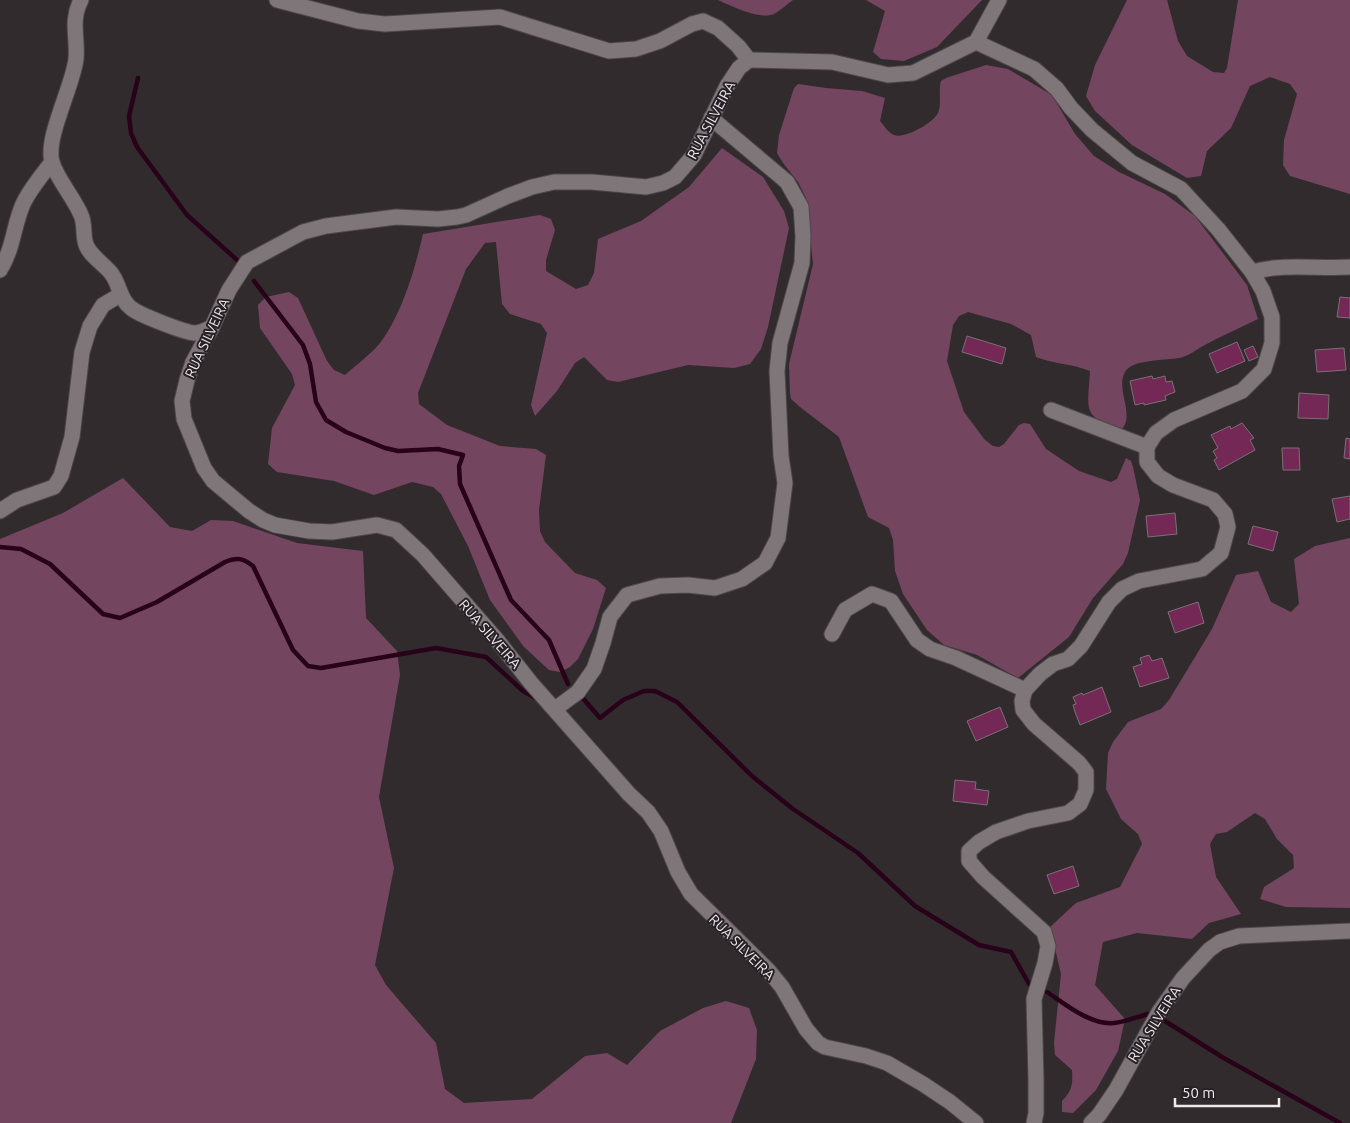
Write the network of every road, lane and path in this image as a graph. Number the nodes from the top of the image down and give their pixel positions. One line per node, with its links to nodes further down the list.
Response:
1 (81, 0): 7 (street)
2 (277, 0): 5 (street)
3 (999, 0): 4 (street)
4 (976, 42): 5 (street); 10 (street)
5 (749, 60): 6 (street, RUA SILVEIRA)
6 (712, 118): 12 (street, RUA SILVEIRA); 18 (street)
7 (52, 162): 9 (street); 11 (street)
8 (1350, 267): 10 (street)
9 (0, 270)
10 (1252, 272): 14 (street)
11 (120, 294): 12 (street); 15 (street)
12 (212, 327): 18 (street, RUA SILVEIRA)
13 (1051, 410): 14 (street)
14 (1147, 447): 17 (street)
15 (0, 511)
16 (832, 634): 17 (street)
17 (1024, 690): 21 (street)
18 (555, 709): 20 (street, RUA SILVEIRA)
19 (1350, 931): 22 (street, RUA SILVEIRA)
20 (976, 1123)
21 (1034, 1123)
22 (1091, 1123)

